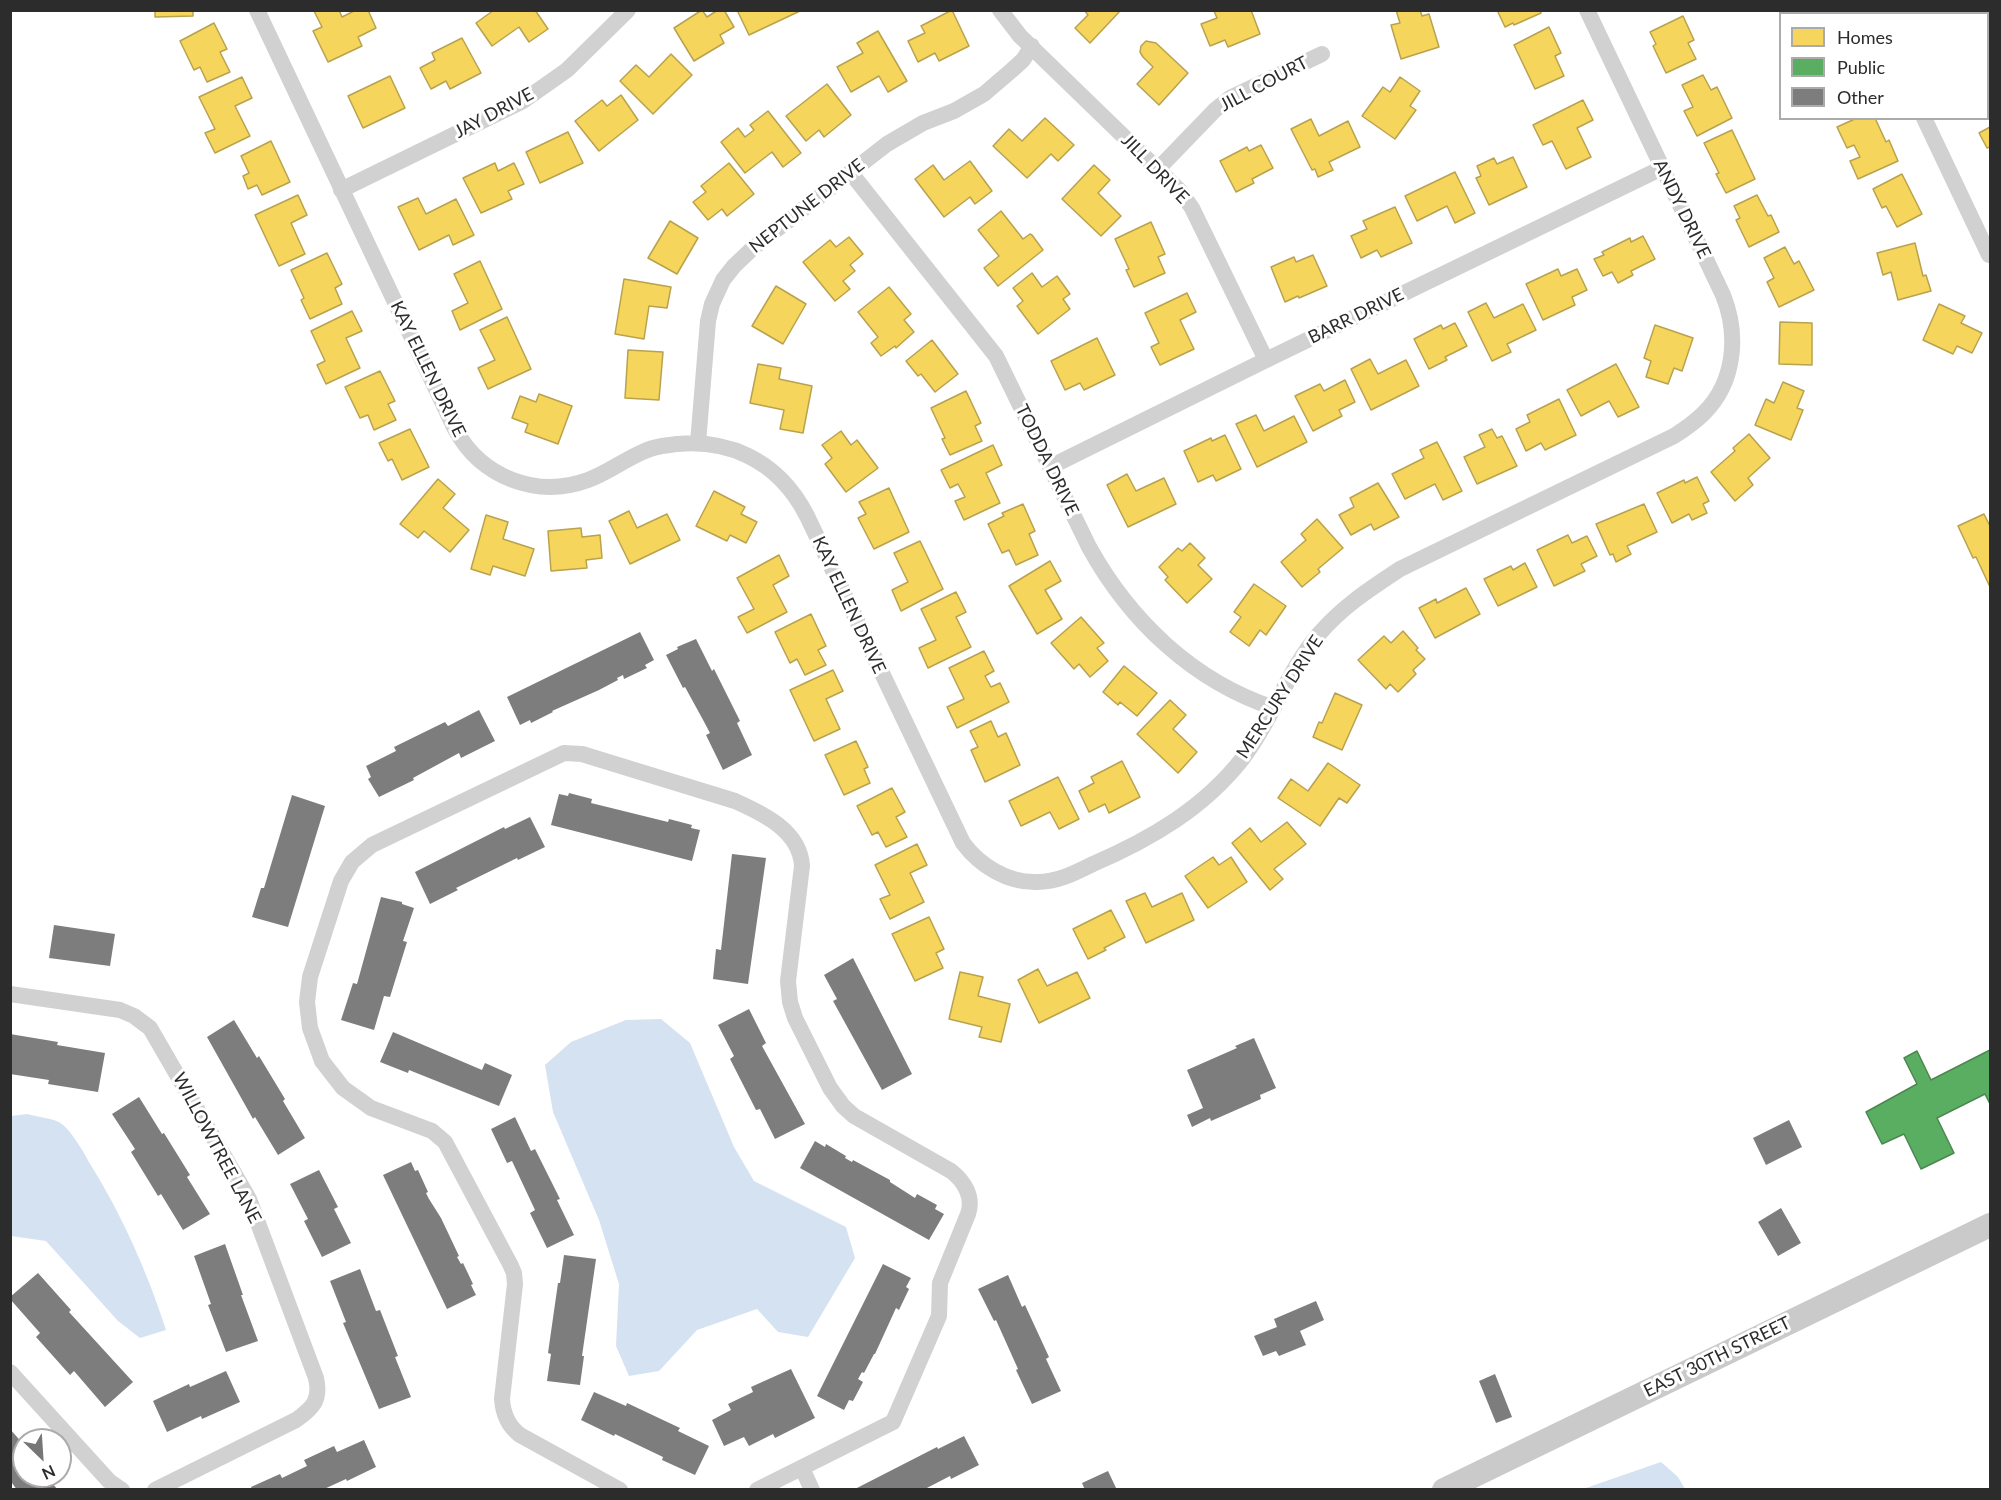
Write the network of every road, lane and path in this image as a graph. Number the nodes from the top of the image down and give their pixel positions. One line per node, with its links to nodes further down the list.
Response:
1 (257, 10): 11 (street, KAY ELLEN DRIVE)
2 (628, 10): 11 (street, JAY DRIVE)
3 (1000, 10): 5 (street, JILL DRIVE)
4 (1587, 10): 8 (street, ANDY DRIVE)
5 (1032, 46): 9 (street, JILL DRIVE); 10 (street, NEPTUNE DRIVE)
6 (1322, 54): 9 (street, JILL COURT)
7 (1925, 120): 12 (street)
8 (1662, 168): 13 (street, BARR DRIVE); 14 (street, ANDY DRIVE)
9 (1158, 169): 13 (street, JILL DRIVE)
10 (851, 173): 15 (street, NEPTUNE DRIVE); 16 (street, TODDA DRIVE)
11 (341, 190): 15 (street, KAY ELLEN DRIVE)
12 (1989, 255)
13 (1266, 360): 16 (street, BARR DRIVE)
14 (1706, 412): 17 (street, MERCURY DRIVE)
15 (698, 443): 18 (street, KAY ELLEN DRIVE)
16 (1050, 467): 17 (street, TODDA DRIVE)
17 (1274, 708): 18 (street, MERCURY DRIVE)
18 (1012, 877)
19 (10, 994): 25 (street, WILLOWTREE LANE)
20 (1990, 1225): 28 (main road, EAST 30TH STREET)
21 (10, 1372): 24 (street)
22 (802, 1467): 23 (street); 26 (street); 27 (street)
23 (770, 1485)
24 (122, 1490)
25 (155, 1490)
26 (620, 1490)
27 (812, 1490)
28 (1444, 1490)

